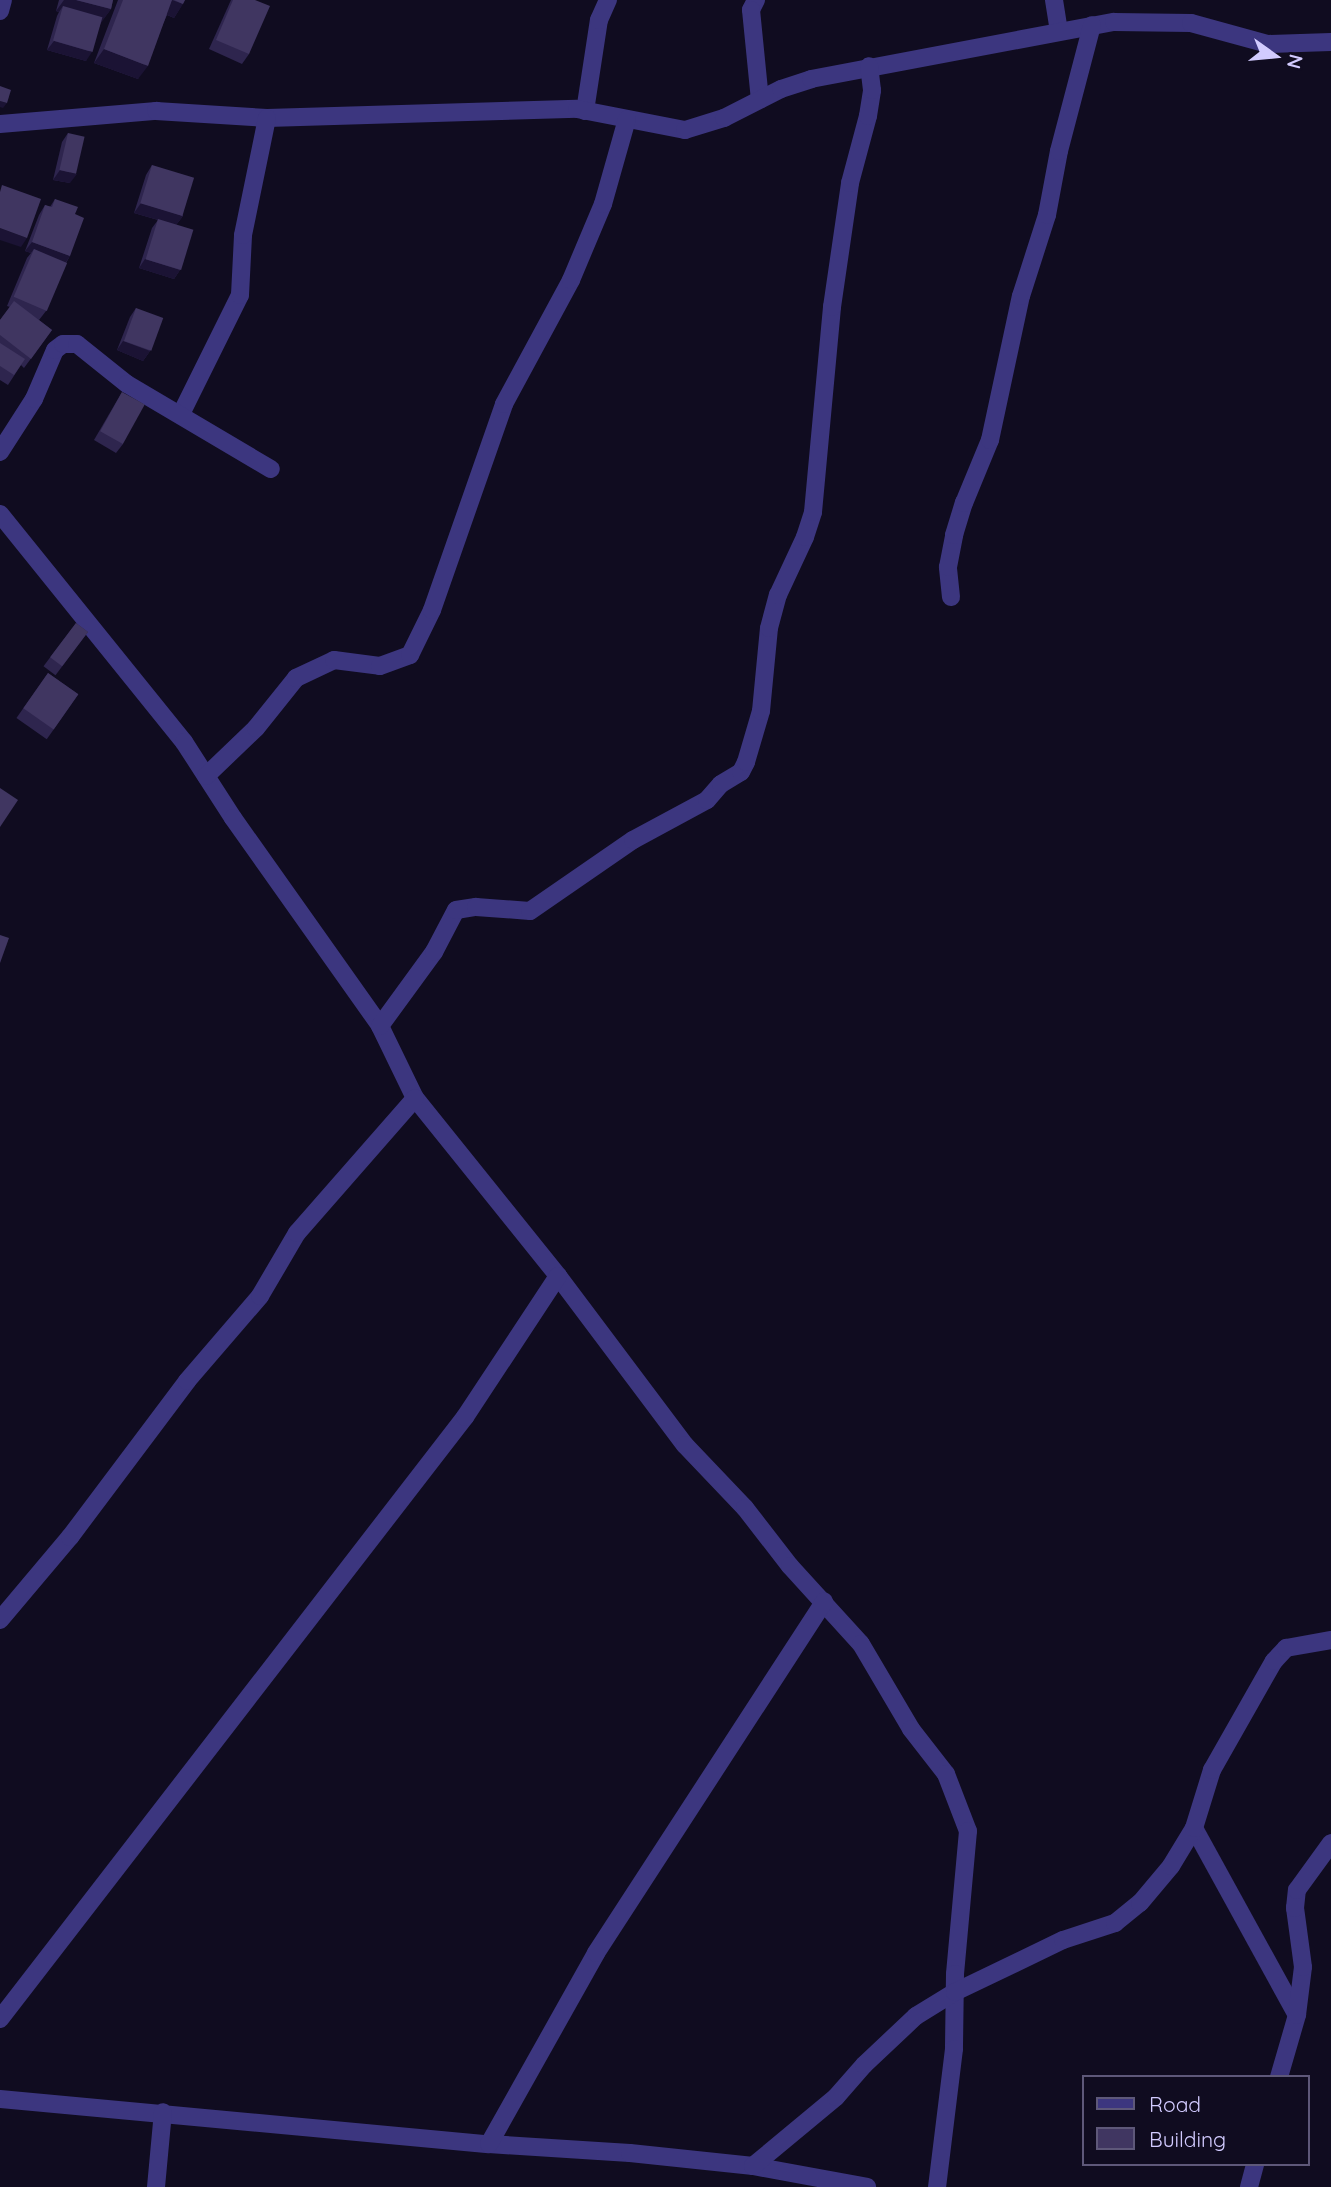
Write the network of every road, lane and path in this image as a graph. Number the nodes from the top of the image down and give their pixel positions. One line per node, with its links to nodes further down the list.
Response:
1 (3, 0): 5 (street)
2 (608, 0): 11 (street)
3 (755, 0): 10 (street)
4 (1054, 0): 7 (street)
5 (0, 11)
6 (1092, 25): 7 (street); 8 (street); 19 (street)
7 (1059, 31): 9 (street)
8 (1331, 42)
9 (869, 66): 10 (street); 21 (street)
10 (760, 100): 13 (street)
11 (585, 111): 12 (street); 13 (street)
12 (267, 118): 14 (street); 15 (street)
13 (627, 119): 20 (street)
14 (0, 124)
15 (181, 414): 16 (street); 17 (street)
16 (0, 452)
17 (271, 469)
18 (0, 514): 20 (street)
19 (951, 597)
20 (206, 775): 21 (street)
21 (380, 1026): 22 (street)
22 (415, 1098): 23 (street); 25 (street)
23 (558, 1276): 24 (street); 31 (street)
24 (824, 1602): 29 (street); 35 (street)
25 (0, 1620)
26 (1331, 1640): 27 (street)
27 (1194, 1828): 29 (street); 30 (street)
28 (1331, 1843): 30 (street)
29 (955, 1992): 36 (street); 40 (street)
30 (1297, 2015): 32 (street)
31 (0, 2019)
32 (1280, 2075)
33 (0, 2099): 34 (street)
34 (163, 2112): 35 (street); 38 (street)
35 (489, 2144): 36 (street)
36 (753, 2166): 39 (street)
37 (1254, 2166): 41 (street)
38 (156, 2187)
39 (867, 2187)
40 (937, 2187)
41 (1249, 2187)

